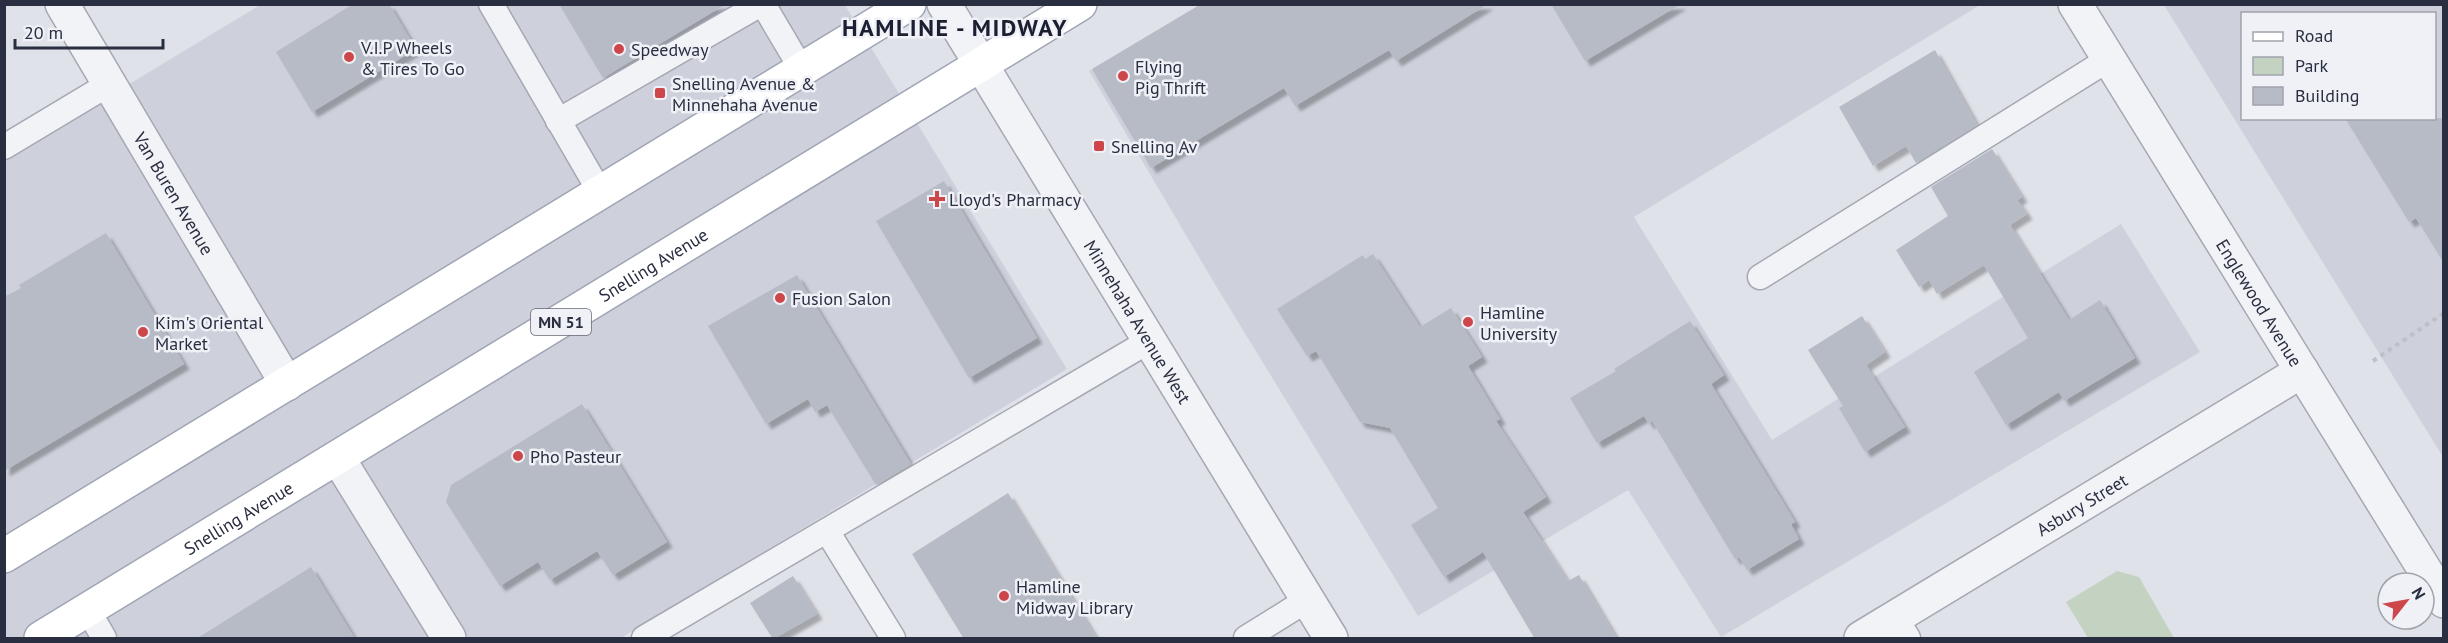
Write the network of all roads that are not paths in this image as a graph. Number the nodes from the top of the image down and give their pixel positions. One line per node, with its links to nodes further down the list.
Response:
1 (62, 4): 11 (street, Van Buren Avenue)
2 (491, 4): 12 (lane)
3 (762, 4): 10 (lane); 12 (lane)
4 (909, 4): 10 (main road)
5 (944, 4): 9 (street, Minnehaha Avenue West)
6 (1080, 4): 9 (main road, Snelling Avenue / MN 51)
7 (2075, 4): 8 (street, Englewood Avenue)
8 (2109, 59): 15 (lane); 17 (street, Englewood Avenue)
9 (981, 64): 16 (street, Minnehaha Avenue West); 19 (main road, Snelling Avenue / MN 51)
10 (802, 70): 14 (main road)
11 (109, 84): 13 (lane); 18 (street, Van Buren Avenue)
12 (558, 121): 14 (lane)
13 (4, 147)
14 (600, 192): 18 (main road)
15 (1760, 277)
16 (1149, 341): 20 (lane); 22 (street, Minnehaha Avenue West)
17 (2302, 371): 23 (street, Englewood Avenue); 25 (street, Asbury Street)
18 (286, 384): 21 (main road)
19 (338, 458): 24 (main road, Snelling Avenue / MN 51); 28 (street)
20 (827, 531): 29 (lane); 30 (lane)
21 (4, 556)
22 (1307, 600): 31 (lane); 32 (street, Minnehaha Avenue West)
23 (2444, 601)
24 (87, 610): 26 (main road, Snelling Avenue / MN 51); 27 (lane)
25 (1902, 628): 33 (street, Asbury Street)
26 (41, 639)
27 (105, 639)
28 (449, 639)
29 (644, 639)
30 (893, 639)
31 (1246, 639)
32 (1331, 639)
33 (1862, 639)

